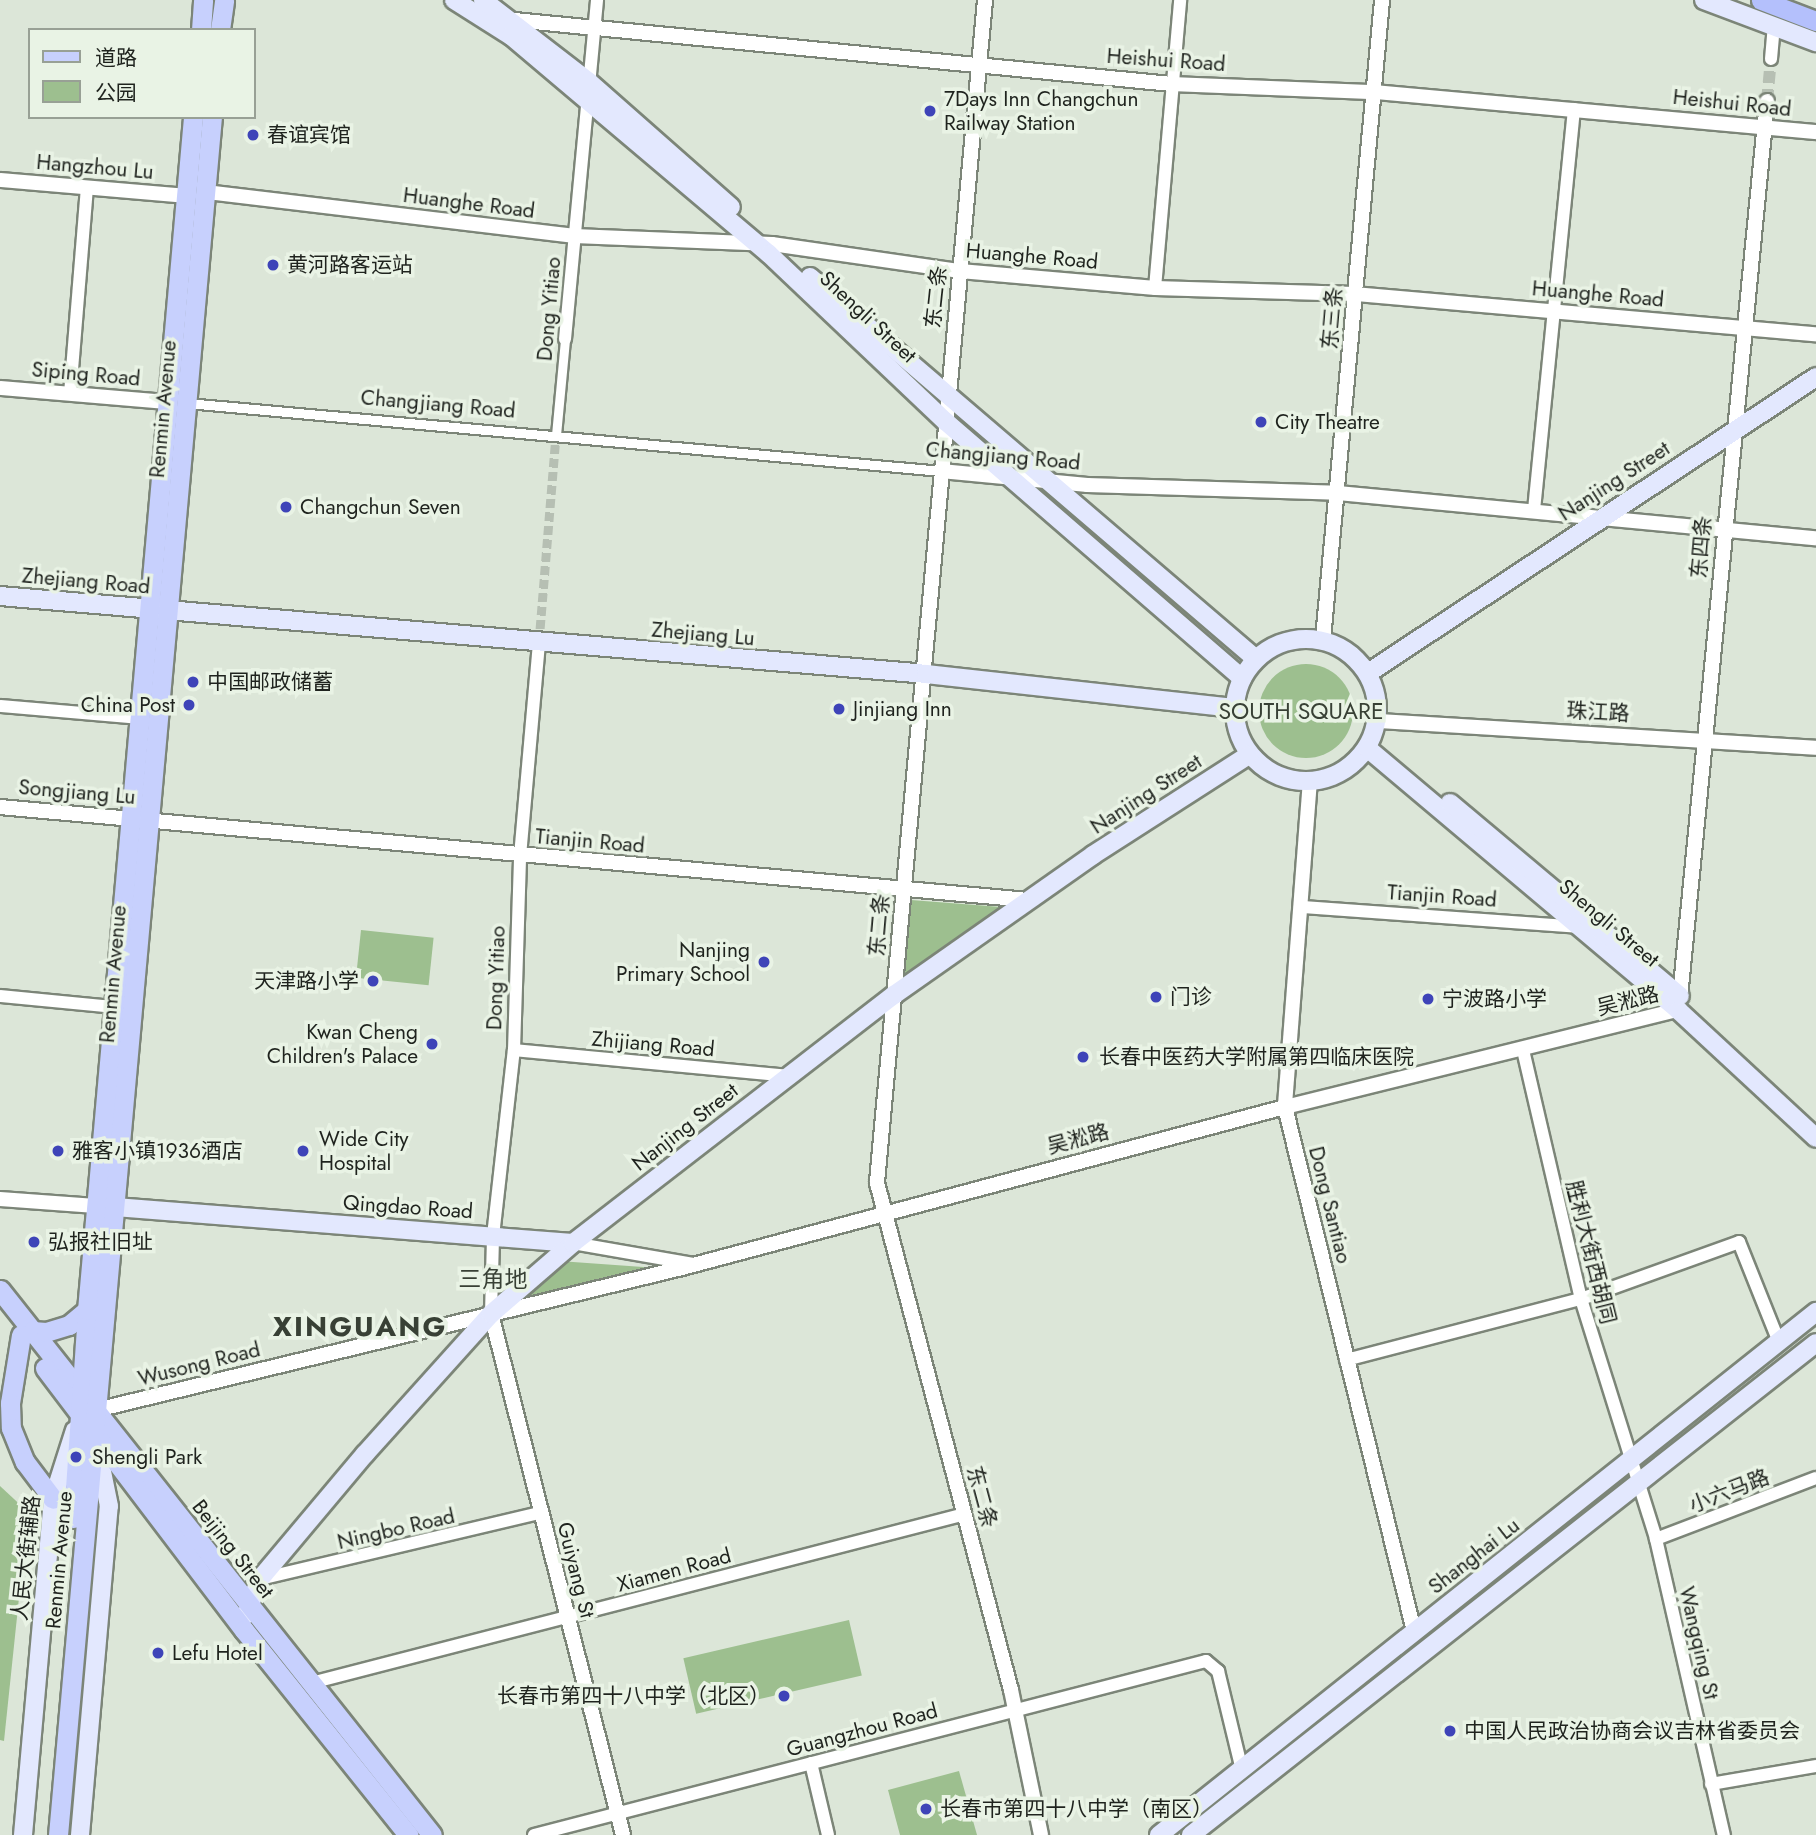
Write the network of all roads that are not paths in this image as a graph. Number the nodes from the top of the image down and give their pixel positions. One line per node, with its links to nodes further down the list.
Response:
1 (203, 0): 15 (main road)
2 (224, 0): 16 (main road)
3 (454, 0): 24 (main road, Shengli Street)
4 (483, 0): 11 (main road, Shengli Street)
5 (597, 0): 13 (street, Dong Yitiao)
6 (985, 0): 19 (street, 东二条)
7 (1180, 0): 21 (street)
8 (1382, 0): 22 (street, 东三条)
9 (1704, 0): 14 (main road)
10 (1761, 0): 12 (highway)
11 (514, 20): 13 (street, Heishui Road); 20 (main road, Shengli Street)
12 (1816, 21)
13 (596, 27): 19 (street, Heishui Road); 20 (street, Dong Yitiao)
14 (1774, 27): 17 (main road); 18 (street)
15 (201, 28)
16 (220, 28)
17 (1816, 42)
18 (1770, 59)
19 (980, 65): 21 (street, Heishui Road); 35 (street, 东二条)
20 (589, 82): 24 (street, Dong Yitiao); 34 (main road, Shengli Street)
21 (1172, 83): 22 (street, Heishui Road); 36 (street)
22 (1375, 92): 25 (street, Heishui Road); 37 (street, 东三条)
23 (1767, 101): 28 (street, 东四条)
24 (590, 102): 33 (street, Dong Yitiao); 34 (main road, Shengli Street)
25 (1574, 109): 28 (street, Heishui Road); 38 (street)
26 (193, 119): 32 (main road, Renmin Avenue)
27 (212, 119): 32 (main road, Renmin Avenue)
28 (1765, 127): 29 (street, Heishui Road); 39 (street, 东四条)
29 (1816, 132)
30 (0, 180): 31 (street, Hangzhou Lu)
31 (87, 188): 32 (street, Hangzhou Lu); 44 (street)
32 (196, 194): 33 (street, Huanghe Road); 46 (main road, Renmin Avenue)
33 (575, 236): 34 (street, Huanghe Road); 41 (street, Dong Yitiao)
34 (765, 245): 35 (street, Huanghe Road); 45 (main road, Shengli Street); 47 (main road, Shengli Street)
35 (960, 271): 36 (street, Huanghe Road); 45 (street, 东二条)
36 (1155, 288): 37 (street, Huanghe Road)
37 (1355, 295): 38 (street, Huanghe Road); 53 (street, 东三条)
38 (1554, 312): 39 (street, Huanghe Road); 54 (street)
39 (1743, 327): 40 (street, Huanghe Road); 48 (street, 东四条)
40 (1816, 334)
41 (565, 339): 49 (street, Dong Yitiao)
42 (1816, 377): 48 (main road, Nanjing Street)
43 (0, 388): 44 (street, Siping Road)
44 (71, 394): 46 (street, Siping Road)
45 (947, 398): 47 (street, 东二条); 52 (main road, Shengli Street)
46 (177, 403): 49 (street, Changjiang Road); 59 (main road, Renmin Avenue)
47 (945, 421): 50 (street, 东二条); 51 (main road, Shengli Street)
48 (1732, 431): 55 (main road, Nanjing Street); 56 (street, 东四条)
49 (556, 435): 50 (street, Changjiang Road)
50 (942, 471): 51 (street, Changjiang Road); 64 (street, 东二条)
51 (1013, 478): 52 (street, Changjiang Road); 65 (main road, Shengli Street)
52 (1048, 481): 53 (street, Changjiang Road); 62 (main road, Shengli Street)
53 (1337, 494): 54 (street, Changjiang Road); 60 (street, 东三条)
54 (1534, 510): 55 (street, Changjiang Road)
55 (1599, 518): 56 (street, Changjiang Road); 63 (main road, Nanjing Street)
56 (1724, 529): 57 (street, Changjiang Road); 70 (street, 东四条)
57 (1816, 538)
58 (0, 596): 59 (main road, Zhejiang Road)
59 (159, 610): 61 (main road, Zhejiang Lu); 68 (main road, Renmin Avenue); 76 (main road, Renmin Avenue)
60 (1323, 639): 62 (main road); 63 (main road)
61 (539, 644): 64 (main road, Zhejiang Lu); 77 (street, Dong Yitiao)
62 (1256, 659): 65 (main road)
63 (1368, 673): 69 (main road)
64 (926, 674): 67 (main road, Zhejiang Lu); 78 (street, 东二条)
65 (1242, 678): 67 (main road)
66 (0, 706): 68 (street)
67 (1234, 708): 73 (main road)
68 (140, 718): 76 (main road, Renmin Avenue)
69 (1378, 721): 70 (street, 珠江路); 71 (main road)
70 (1705, 738): 72 (street, 珠江路); 84 (street, 东四条)
71 (1370, 744): 74 (main road); 81 (main road, Shengli Street); 84 (main road, Shengli Street)
72 (1816, 748)
73 (1249, 755): 74 (main road); 79 (main road, Nanjing Street)
74 (1310, 780): 80 (street, Dong Santiao)
75 (0, 807): 76 (street, Songjiang Lu)
76 (140, 818): 77 (street, Tianjin Road); 85 (main road, Renmin Avenue); 93 (main road, Renmin Avenue)
77 (520, 856): 78 (street, Tianjin Road); 86 (street, Dong Yitiao)
78 (903, 890): 79 (street, Tianjin Road); 82 (street, 东二条)
79 (1028, 900): 82 (main road, Nanjing Street)
80 (1302, 907): 81 (street, Tianjin Road); 89 (street, Dong Santiao)
81 (1578, 927): 84 (main road, Shengli Street)
82 (894, 995): 88 (main road, Nanjing Street); 94 (street, 东二条)
83 (0, 996): 85 (street)
84 (1679, 1003): 87 (street, 吴淞路); 90 (main road, Shengli Street); 91 (main road, Shengli Street)
85 (114, 1007): 93 (main road, Renmin Avenue)
86 (513, 1050): 88 (street, Zhijiang Road); 95 (street, Dong Yitiao)
87 (1523, 1050): 89 (street, 吴淞路); 99 (street, 胜利大街西胡同)
88 (789, 1076): 96 (main road, Nanjing Street)
89 (1284, 1107): 94 (street, 吴淞路); 107 (street, Dong Santiao)
90 (1816, 1122)
91 (1816, 1138)
92 (0, 1199): 93 (street)
93 (106, 1207): 95 (main road, Qingdao Road); 101 (main road, Renmin Avenue); 109 (main road, Renmin Avenue)
94 (888, 1212): 97 (street, 吴淞路); 116 (street, 东二条)
95 (493, 1236): 96 (main road, Qingdao Road); 103 (street, Dong Yitiao)
96 (573, 1243): 97 (street, Qingdao Road); 103 (main road, Nanjing Street)
97 (695, 1264): 103 (street, 吴淞路)
98 (0, 1290): 104 (main road, Beijing Street)
99 (1581, 1298): 105 (street); 107 (street); 111 (street, 胜利大街西胡同)
100 (0, 1308): 104 (main road, Beijing Street)
101 (87, 1310): 104 (main road); 108 (main road, Renmin Avenue)
102 (1816, 1312): 105 (main road, Shanghai Lu)
103 (491, 1314): 109 (street, Wusong Road); 115 (street, Guiyang St); 118 (main road, Nanjing Street)
104 (27, 1333): 108 (main road, Beijing Street); 109 (main road, Beijing Street); 114 (main road)
105 (1779, 1342): 111 (main road, Shanghai Lu)
106 (1816, 1343): 113 (main road)
107 (1346, 1360): 122 (street, Dong Santiao)
108 (81, 1392): 109 (main road, Beijing Street)
109 (88, 1412): 110 (main road, Renmin Avenue); 114 (main road, 人民大街辅路); 119 (main road, Beijing Street); 131 (main road, Renmin Avenue)
110 (94, 1433): 121 (main road, Beijing Street); 132 (main road, Renmin Avenue); 133 (main road)
111 (1630, 1462): 113 (street, Wangqing St); 122 (main road, Shanghai Lu)
112 (1816, 1478): 117 (street, 小六马路)
113 (1639, 1486): 117 (street, Wangqing St); 141 (main road)
114 (53, 1499): 130 (main road, 人民大街辅路)
115 (540, 1513): 118 (street, Ningbo Road); 120 (street, Guiyang St)
116 (965, 1514): 120 (street, Xiamen Road); 124 (street, 东二条)
117 (1656, 1539): 128 (street, Wangqing St)
118 (260, 1579): 119 (main road, Nanjing Street)
119 (247, 1604): 121 (main road, Nanjing Street); 123 (main road, Beijing Street)
120 (566, 1618): 123 (street, Xiamen Road); 129 (street, Guiyang St)
121 (244, 1630): 134 (main road, Beijing Street)
122 (1414, 1631): 127 (main road, Shanghai Lu)
123 (311, 1683): 135 (main road, Beijing Street)
124 (1012, 1710): 125 (street, Guangzhou Road); 127 (street, Guangzhou Road); 139 (street, 东二条)
125 (811, 1763): 129 (street, Guangzhou Road); 138 (street)
126 (1816, 1766): 128 (street)
127 (1242, 1770): 140 (main road, Shanghai Lu)
128 (1711, 1784): 142 (street, Wangqing St)
129 (618, 1814): 136 (street, Guangzhou Road); 137 (street, Guiyang St)
130 (23, 1835)
131 (45, 1835)
132 (58, 1835)
133 (79, 1835)
134 (408, 1835)
135 (432, 1835)
136 (534, 1835)
137 (623, 1835)
138 (828, 1835)
139 (1041, 1835)
140 (1160, 1835)
141 (1191, 1835)
142 (1724, 1835)

